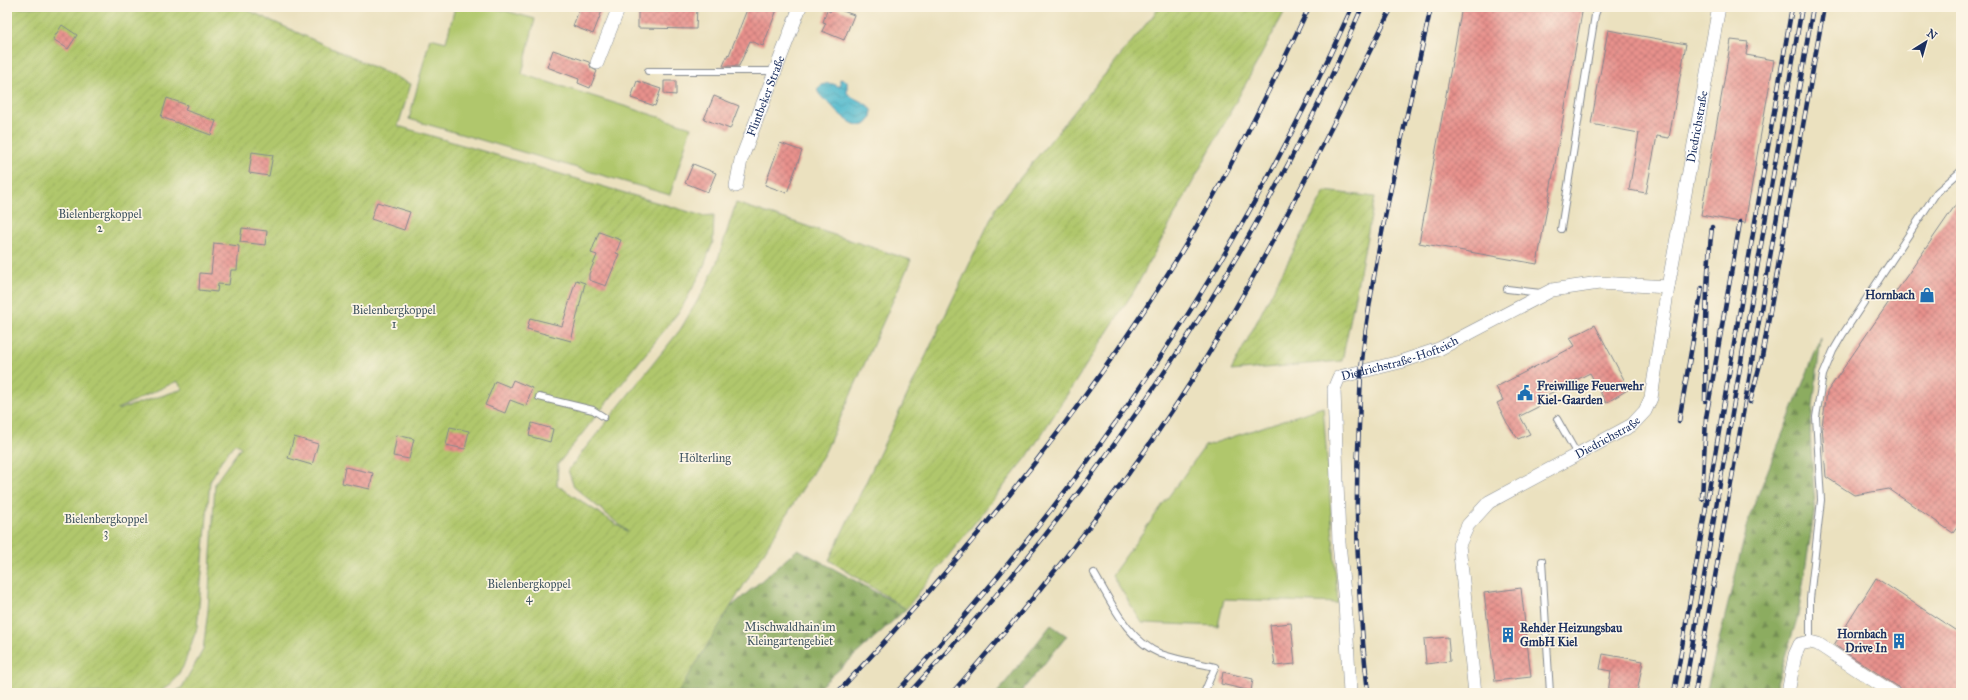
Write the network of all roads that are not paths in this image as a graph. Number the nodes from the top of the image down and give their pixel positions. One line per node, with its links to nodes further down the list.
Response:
1 (619, 7): 5 (street)
2 (800, 7): 7 (street, Flintbeker Straße)
3 (1598, 7): 10 (lane)
4 (1719, 7): 11 (street, Diedrichstraße)
5 (597, 63)
6 (648, 71): 7 (lane)
7 (775, 71): 9 (street, Flintbeker Straße)
8 (1961, 171): 20 (lane)
9 (736, 186)
10 (1561, 229)
11 (1668, 287): 13 (street, Diedrichstraße-Hofteich); 17 (street, Diedrichstraße)
12 (1506, 289): 13 (lane)
13 (1544, 293): 22 (street, Diedrichstraße-Hofteich)
14 (539, 397): 15 (lane)
15 (604, 417)
16 (1557, 419): 17 (lane)
17 (1577, 454): 23 (street, Diedrichstraße)
18 (1542, 561): 24 (lane)
19 (1094, 573): 21 (lane)
20 (1810, 642): 25 (street); 26 (street)
21 (1204, 693)
22 (1350, 693)
23 (1476, 693)
24 (1550, 693)
25 (1788, 693)
26 (1893, 693)

